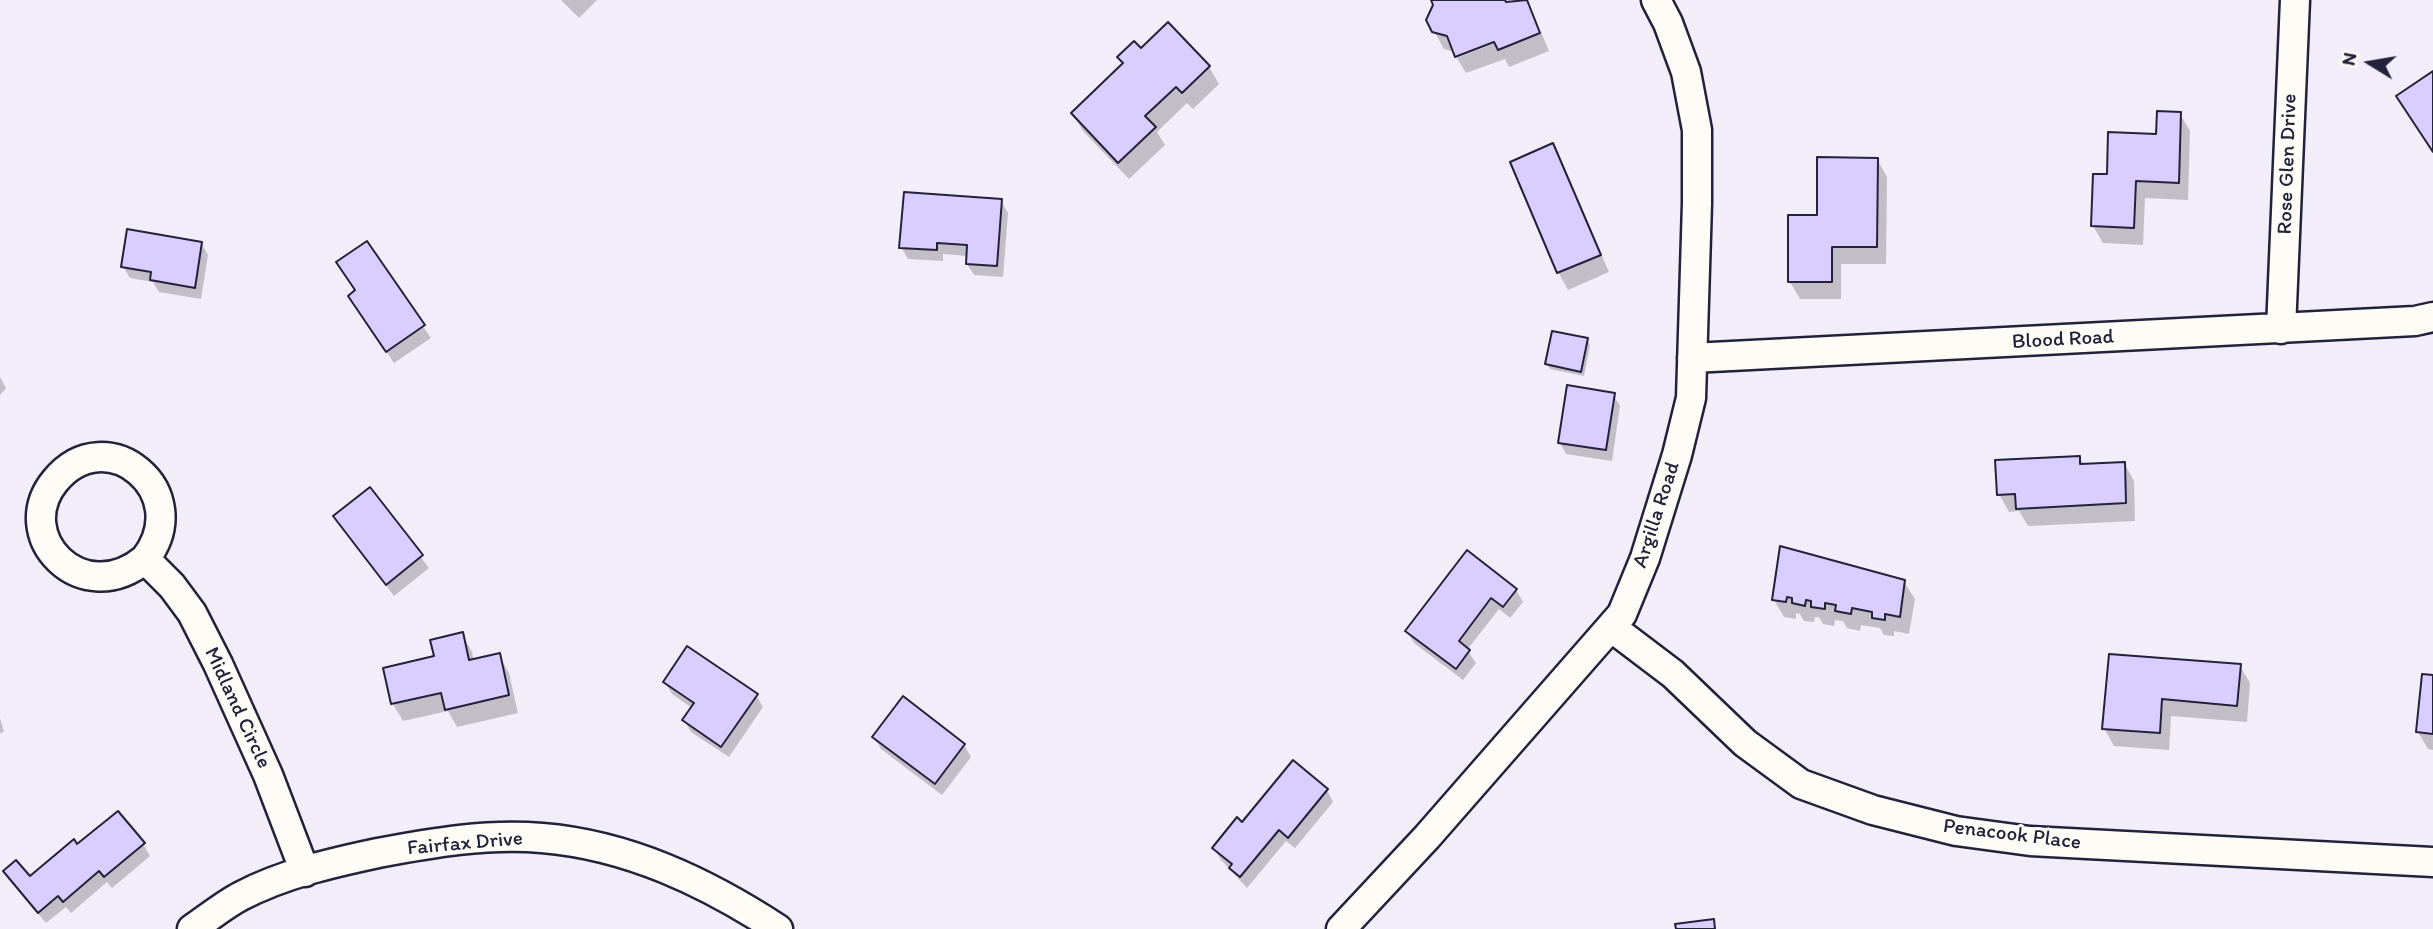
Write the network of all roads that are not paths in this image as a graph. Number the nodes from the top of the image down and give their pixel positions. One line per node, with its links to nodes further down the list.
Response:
1 (1656, 0): 5 (street, Argilla Road)
2 (2295, 0): 4 (street, Rose Glen Drive)
3 (2433, 317): 4 (street, Blood Road)
4 (2281, 329): 5 (street, Blood Road)
5 (1692, 358): 7 (street, Argilla Road)
6 (145, 559): 6 (street); 9 (street, Midland Circle)
7 (1611, 627): 8 (street, Penacook Place); 12 (street, Argilla Road)
8 (2433, 862)
9 (305, 872): 10 (street, Fairfax Drive); 11 (street, Fairfax Drive)
10 (192, 929)
11 (778, 929)
12 (1341, 929)

